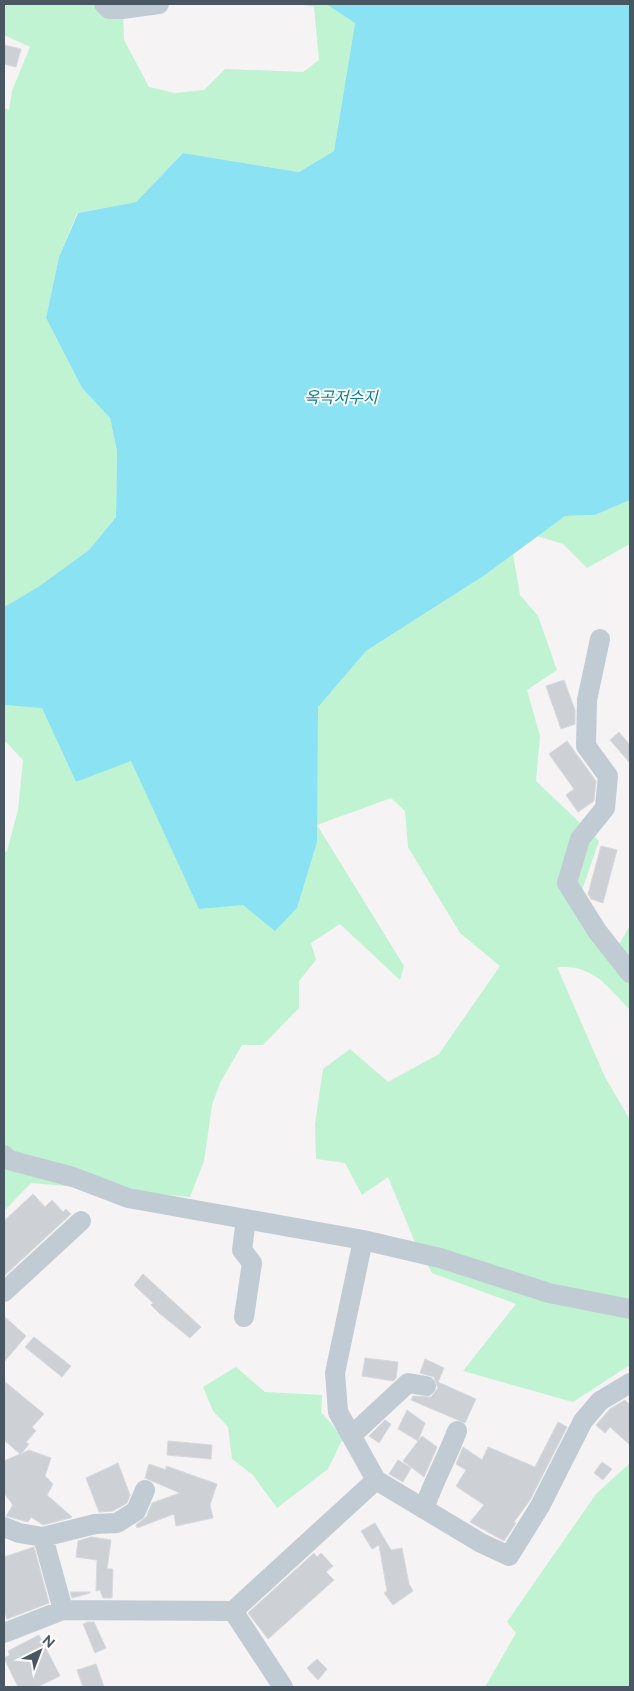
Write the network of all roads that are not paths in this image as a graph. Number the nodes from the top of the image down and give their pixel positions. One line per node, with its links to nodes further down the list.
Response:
1 (104, 4): 2 (street)
2 (160, 4)
3 (600, 639): 4 (street)
4 (630, 973)
5 (4, 1155): 6 (street)
6 (246, 1219): 8 (street); 11 (street)
7 (81, 1221): 9 (street)
8 (363, 1240): 10 (street); 15 (street)
9 (4, 1292)
10 (630, 1309)
11 (244, 1317)
12 (630, 1383): 18 (street)
13 (426, 1386): 15 (street)
14 (457, 1431): 18 (street)
15 (351, 1436): 16 (street)
16 (376, 1480): 18 (street); 22 (street)
17 (145, 1490): 20 (street)
18 (424, 1509)
19 (4, 1527): 20 (street)
20 (43, 1537): 21 (street)
21 (63, 1610): 22 (street); 23 (street)
22 (233, 1611): 24 (street)
23 (4, 1633)
24 (283, 1687)

